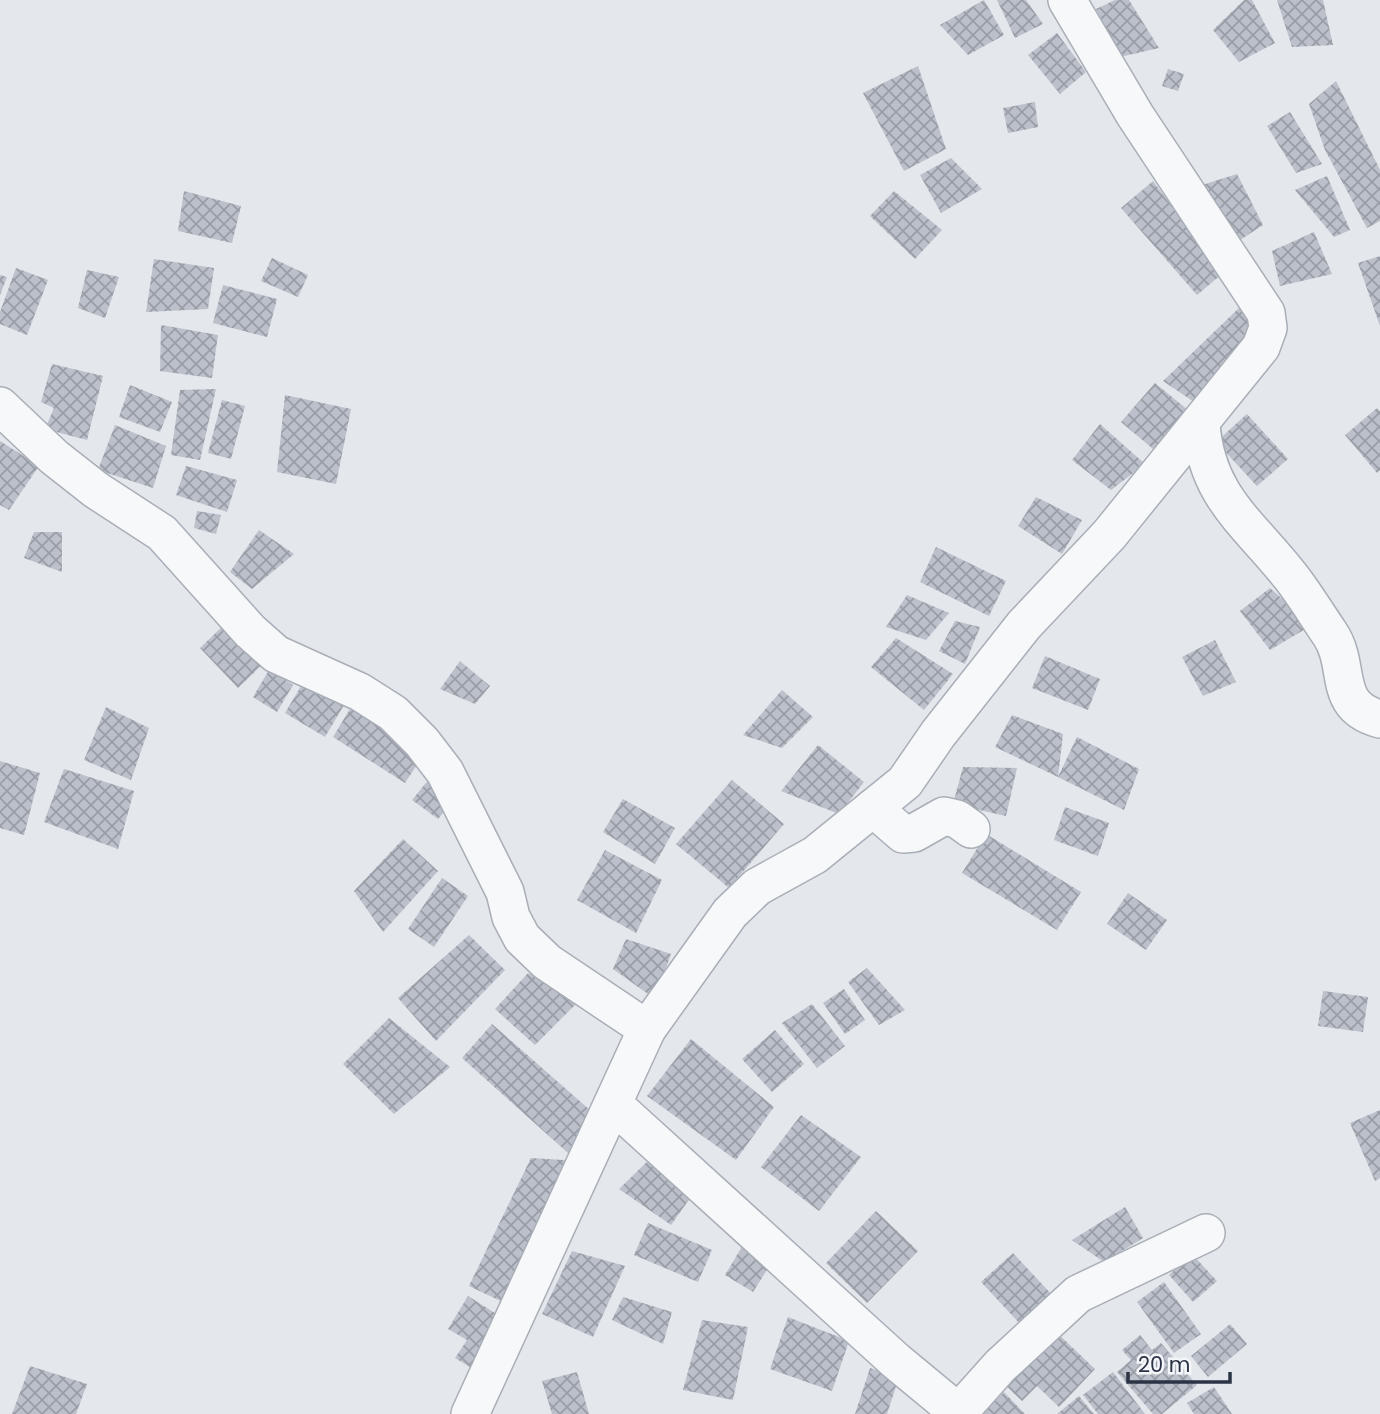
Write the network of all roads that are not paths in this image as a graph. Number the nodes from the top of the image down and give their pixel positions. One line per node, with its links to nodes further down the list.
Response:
1 (1067, 0): 3 (street)
2 (0, 406): 7 (street)
3 (1201, 425): 4 (street); 5 (street)
4 (1380, 719)
5 (873, 808): 6 (street); 7 (street)
6 (971, 829)
7 (647, 1029): 8 (street)
8 (613, 1104): 10 (street); 11 (street)
9 (1206, 1233): 10 (street)
10 (959, 1413)
11 (470, 1414)

